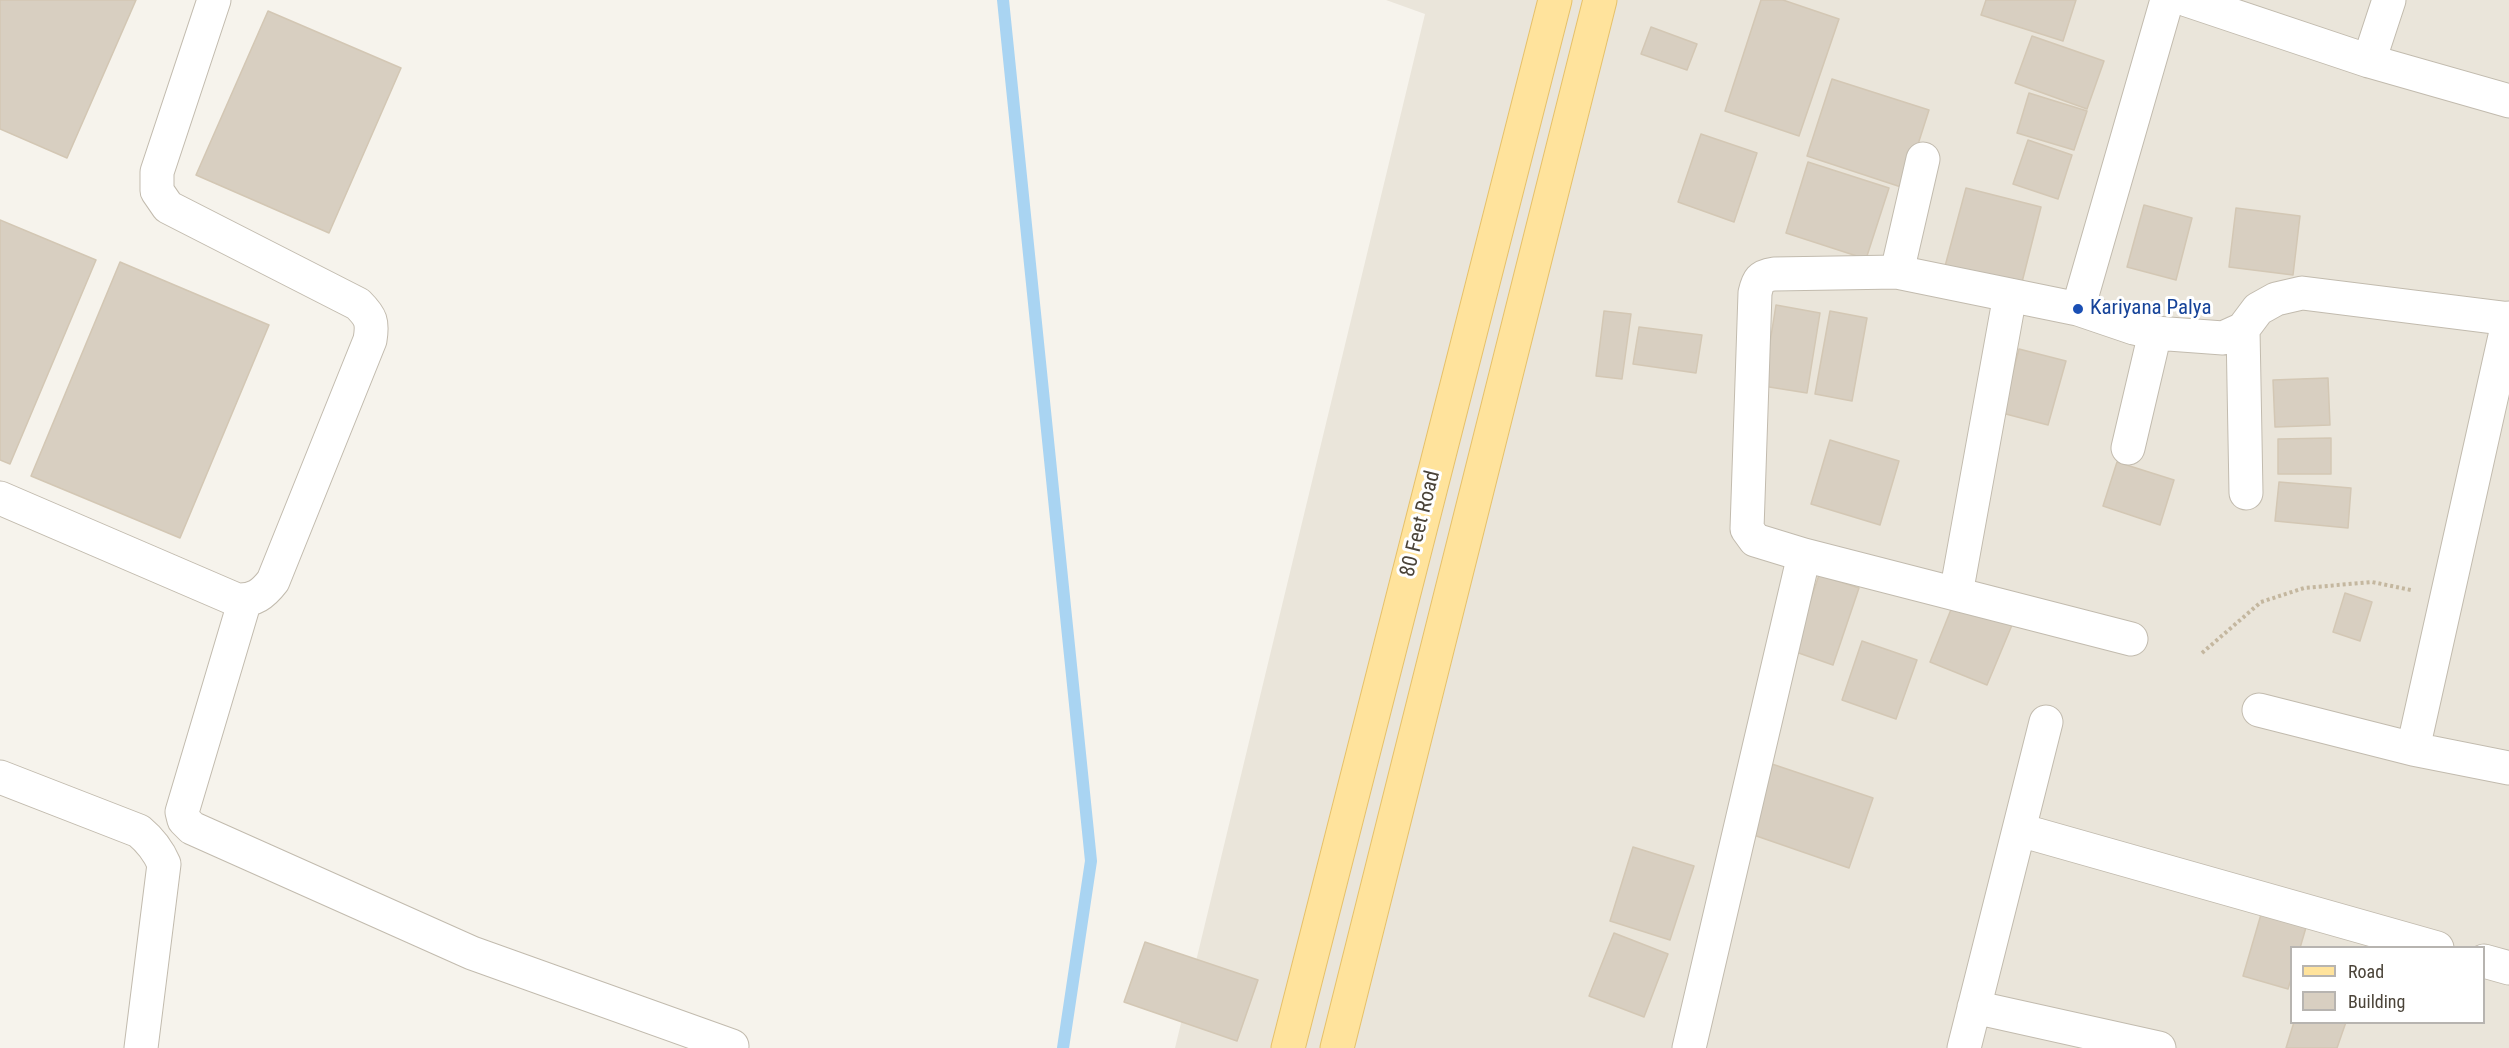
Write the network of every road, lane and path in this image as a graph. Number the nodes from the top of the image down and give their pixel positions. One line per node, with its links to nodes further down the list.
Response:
1 (214, 0): 22 (street)
2 (1555, 0): 37 (main road, 80 Feet Road)
3 (2167, 0): 12 (street)
4 (2187, 0): 7 (street)
5 (2389, 0): 7 (street)
6 (1598, 1): 38 (main road)
7 (2369, 61): 8 (street)
8 (2509, 101)
9 (1923, 159): 10 (street)
10 (1897, 272): 11 (street); 19 (street)
11 (2010, 295): 12 (street); 20 (street)
12 (2078, 309): 15 (street)
13 (2509, 319): 14 (street); 21 (street)
14 (2243, 329): 15 (street); 17 (street)
15 (2155, 333): 16 (street)
16 (2128, 448)
17 (2246, 493)
18 (0, 498): 22 (street)
19 (1804, 555): 20 (street); 39 (street)
20 (1956, 594): 23 (street)
21 (2447, 598): 24 (path); 27 (street)
22 (245, 600): 35 (street)
23 (2131, 639)
24 (2202, 652)
25 (2259, 710): 27 (street)
26 (2046, 722): 30 (street)
27 (2413, 748): 28 (street)
28 (2509, 768)
29 (0, 777): 36 (street)
30 (2020, 830): 31 (street); 34 (street)
31 (2430, 946)
32 (2485, 961): 33 (street)
33 (2509, 968)
34 (1974, 1007): 40 (street); 41 (street)
35 (732, 1046)
36 (141, 1048)
37 (1289, 1048)
38 (1337, 1048)
39 (1689, 1048)
40 (1964, 1048)
41 (2159, 1048)

